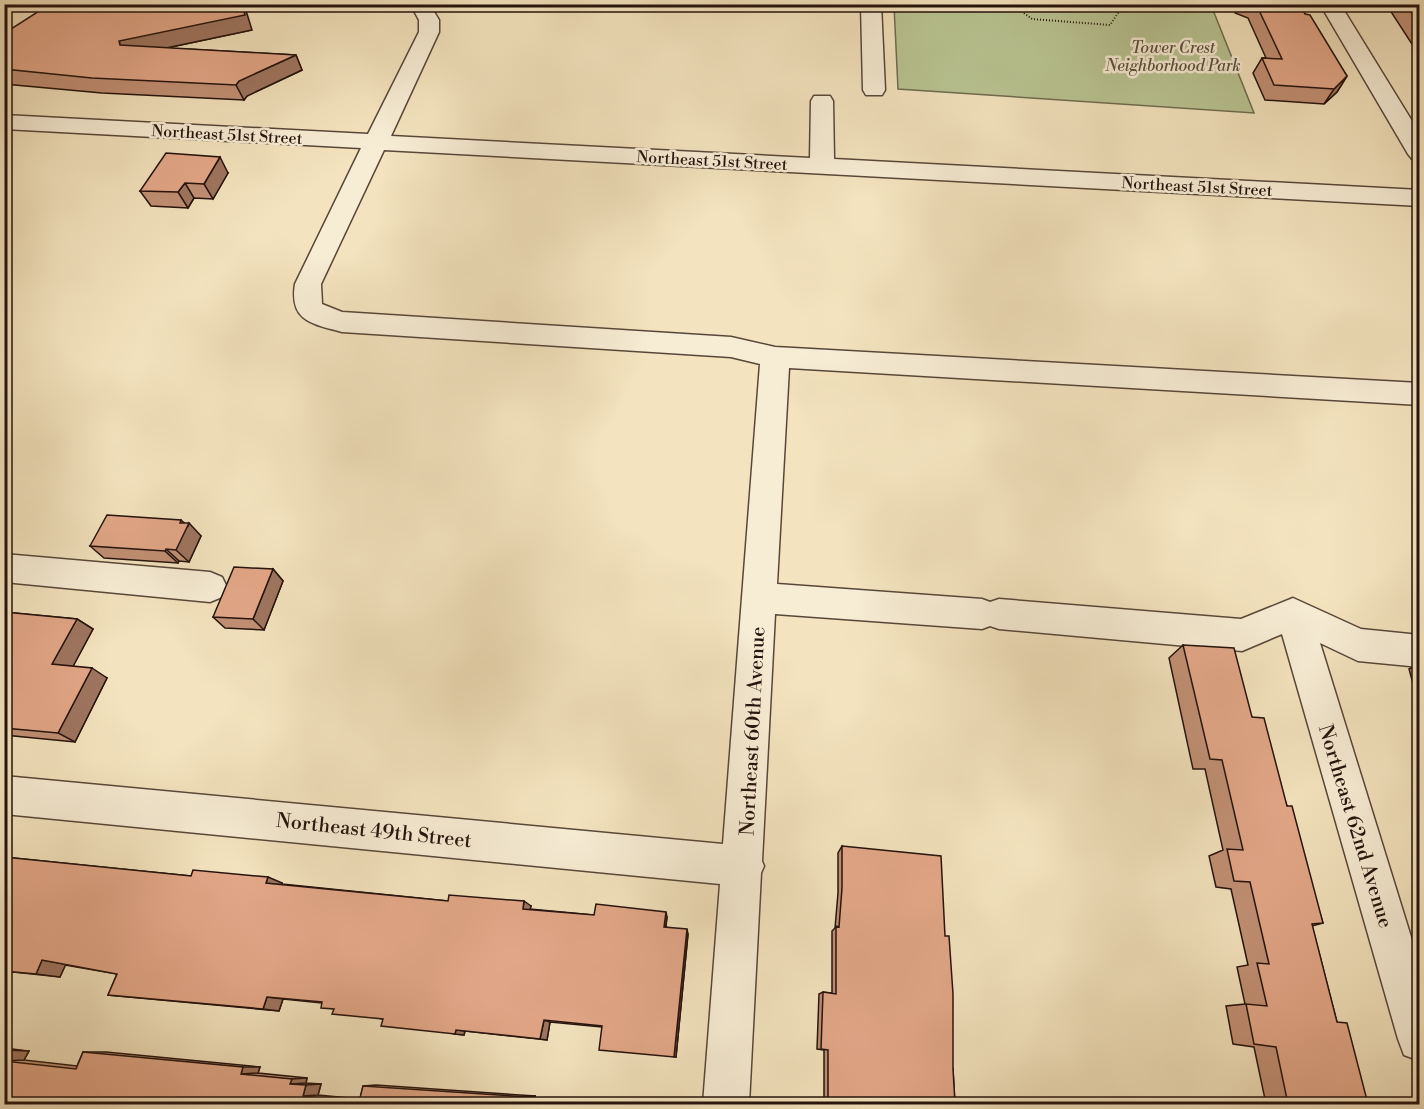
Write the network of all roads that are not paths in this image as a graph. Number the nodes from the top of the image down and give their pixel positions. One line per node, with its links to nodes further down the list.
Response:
1 (10, 4): 4 (street)
2 (871, 4): 6 (street)
3 (1330, 4): 10 (street)
4 (4, 7)
5 (423, 9): 9 (street)
6 (874, 90)
7 (822, 101): 11 (street)
8 (4, 122): 9 (street, Northeast 51st Street)
9 (376, 142): 11 (street, Northeast 51st Street); 13 (street)
10 (1419, 154)
11 (822, 166): 12 (street, Northeast 51st Street)
12 (1419, 198)
13 (775, 357): 14 (street); 17 (street, Northeast 60th Avenue)
14 (1419, 394)
15 (4, 568): 16 (street)
16 (210, 587)
17 (760, 598): 18 (street); 21 (street, Northeast 60th Avenue)
18 (1293, 613): 19 (street); 22 (street, Northeast 62nd Avenue)
19 (1419, 651)
20 (4, 795): 21 (street, Northeast 49th Street)
21 (744, 866): 23 (street, Northeast 60th Avenue)
22 (1419, 1039)
23 (726, 1104)

